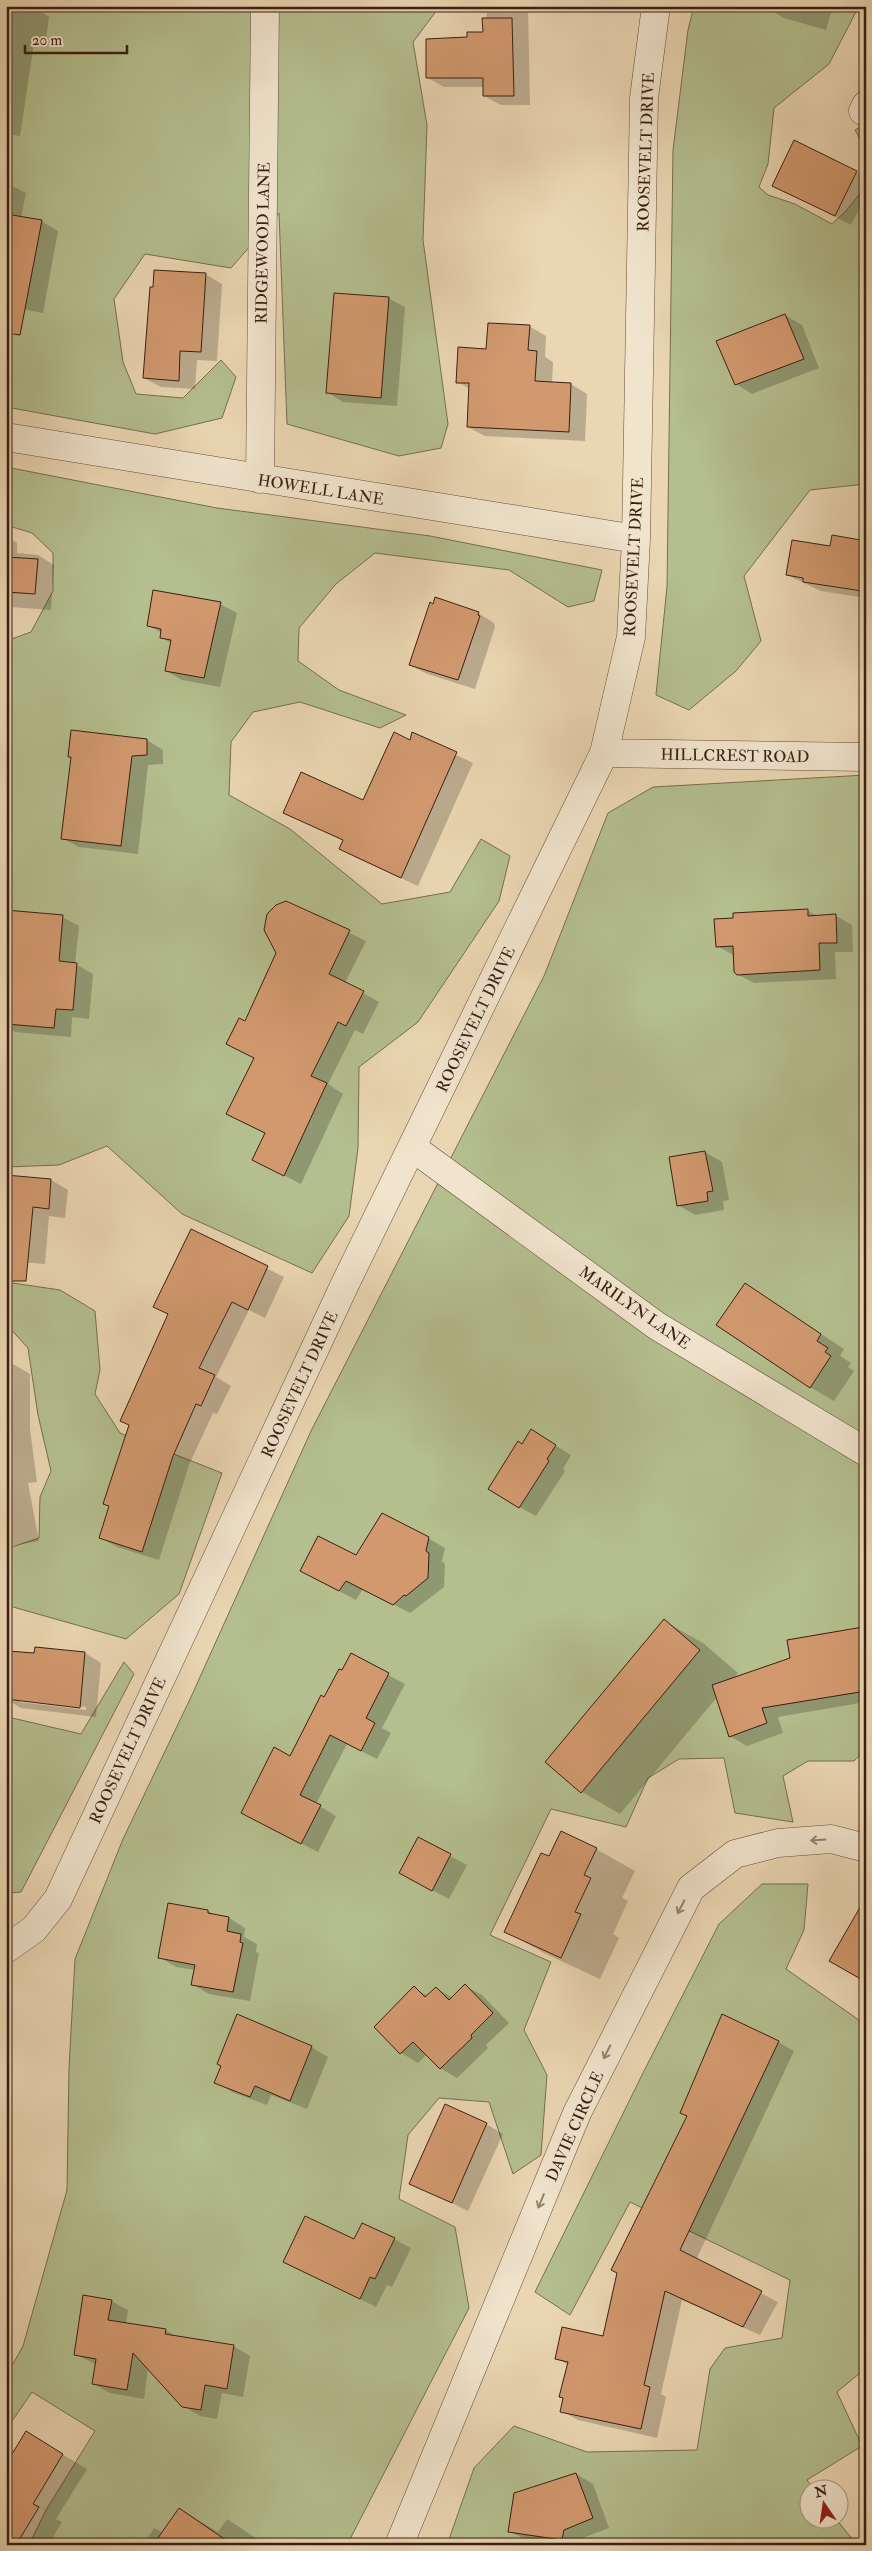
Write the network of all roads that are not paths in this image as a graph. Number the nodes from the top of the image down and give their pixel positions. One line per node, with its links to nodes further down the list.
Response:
1 (265, 6): 4 (street, RIDGEWOOD LANE)
2 (656, 6): 5 (street, ROOSEVELT DRIVE)
3 (6, 437): 4 (street, HOWELL LANE)
4 (260, 479): 5 (street, HOWELL LANE)
5 (636, 539): 6 (street, ROOSEVELT DRIVE)
6 (604, 753): 7 (street, HILLCREST ROAD); 8 (street, ROOSEVELT DRIVE)
7 (866, 757)
8 (414, 1148): 9 (street, MARILYN LANE); 11 (street, ROOSEVELT DRIVE)
9 (866, 1452)
10 (866, 1848): 12 (street, DAVIE CIRCLE, one-way to 12)
11 (6, 1949)
12 (400, 2545)

